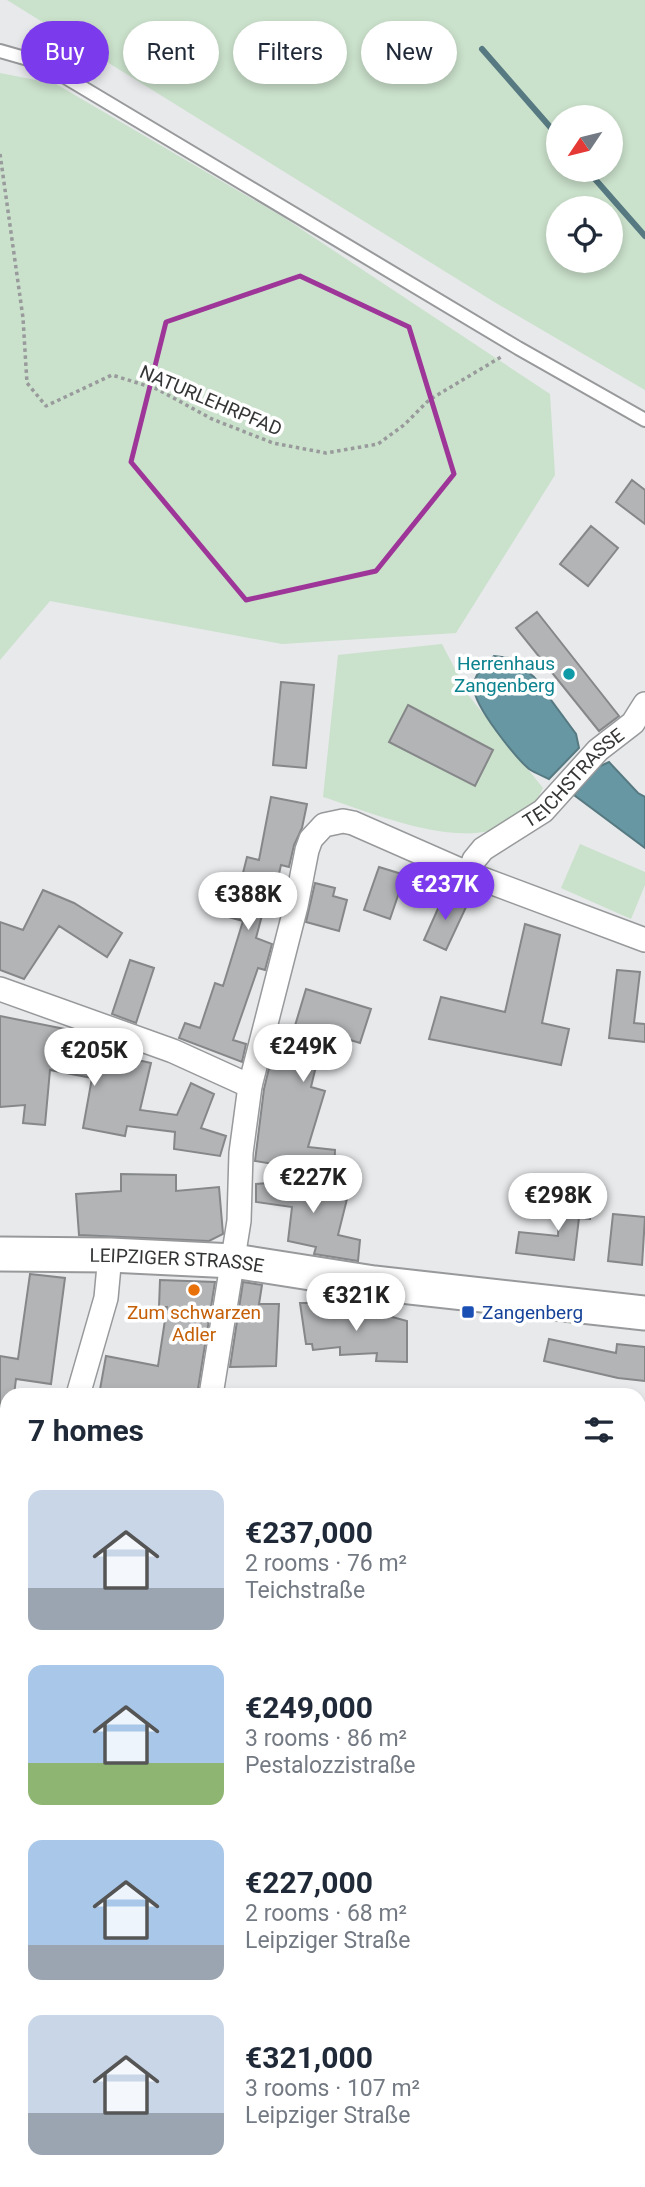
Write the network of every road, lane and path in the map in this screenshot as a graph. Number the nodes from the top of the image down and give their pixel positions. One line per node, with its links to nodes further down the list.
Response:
1 (0, 51): 3 (lane)
2 (0, 154): 3 (path, NATURLEHRPFAD)
3 (518, 348): 4 (lane)
4 (645, 420)
5 (645, 704): 6 (street, TEICHSTRASSE)
6 (469, 874): 7 (street); 9 (street)
7 (645, 940)
8 (0, 989): 9 (street)
9 (250, 1086): 12 (street)
10 (0, 1254): 11 (street, LEIPZIGER STRASSE)
11 (110, 1255): 12 (street, LEIPZIGER STRASSE); 14 (street)
12 (234, 1261): 13 (street, LEIPZIGER STRASSE); 15 (street)
13 (645, 1313)
14 (80, 1388)
15 (212, 1388)

